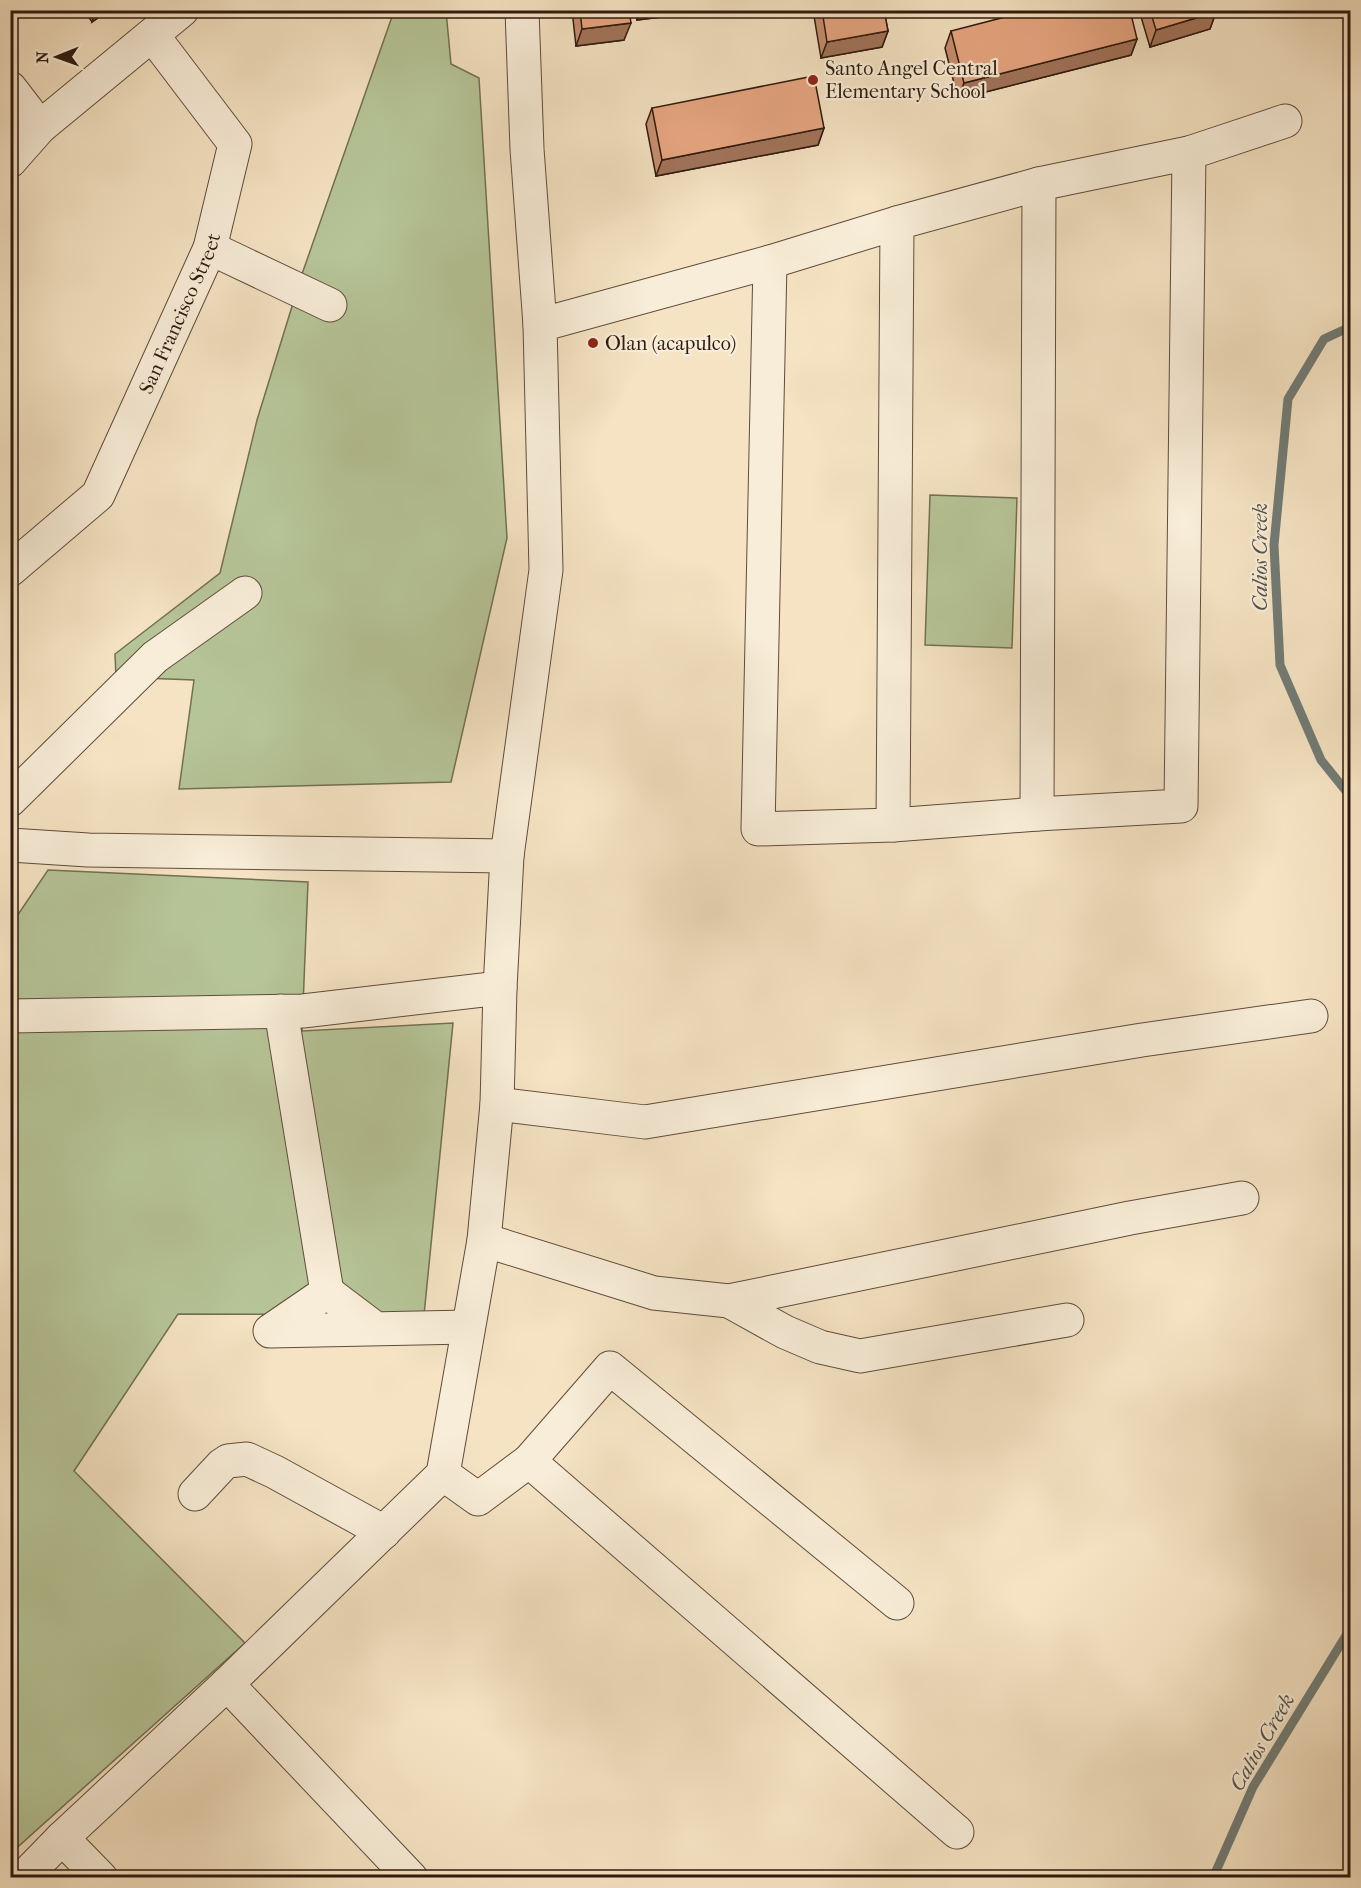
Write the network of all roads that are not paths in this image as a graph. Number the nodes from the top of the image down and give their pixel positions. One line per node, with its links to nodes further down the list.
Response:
1 (182, 10): 3 (street)
2 (522, 10): 14 (street)
3 (153, 36): 6 (street); 11 (street, San Francisco Street)
4 (10, 87): 6 (street)
5 (1285, 121): 7 (street)
6 (40, 127): 8 (street)
7 (1189, 153): 9 (street); 18 (street)
8 (10, 161)
9 (1039, 184): 10 (street); 18 (street)
10 (897, 223): 12 (street); 19 (street)
11 (210, 248): 13 (street); 15 (street, San Francisco Street)
12 (770, 262): 14 (street); 19 (street)
13 (330, 305)
14 (540, 325): 21 (street)
15 (10, 570)
16 (245, 593): 17 (street)
17 (10, 800)
18 (1037, 814): 19 (street)
19 (893, 825)
20 (10, 845): 21 (street)
21 (507, 856): 22 (street)
22 (500, 988): 23 (street); 26 (street)
23 (281, 1011): 24 (street); 29 (street)
24 (10, 1016)
25 (1311, 1016): 26 (street)
26 (498, 1104): 28 (street)
27 (1242, 1198): 30 (street)
28 (484, 1240): 30 (street); 32 (street)
29 (327, 1292): 33 (street); 33 (street)
30 (729, 1301): 31 (street)
31 (1067, 1320)
32 (468, 1327): 33 (street); 35 (street)
33 (376, 1329)
34 (530, 1461): 35 (street); 38 (street); 40 (street)
35 (443, 1474): 37 (street)
36 (195, 1494): 37 (street)
37 (384, 1532): 39 (street)
38 (897, 1603)
39 (227, 1684): 41 (street); 44 (street)
40 (957, 1832)
41 (62, 1838): 42 (street); 43 (street)
42 (23, 1878)
43 (101, 1878)
44 (411, 1878)

